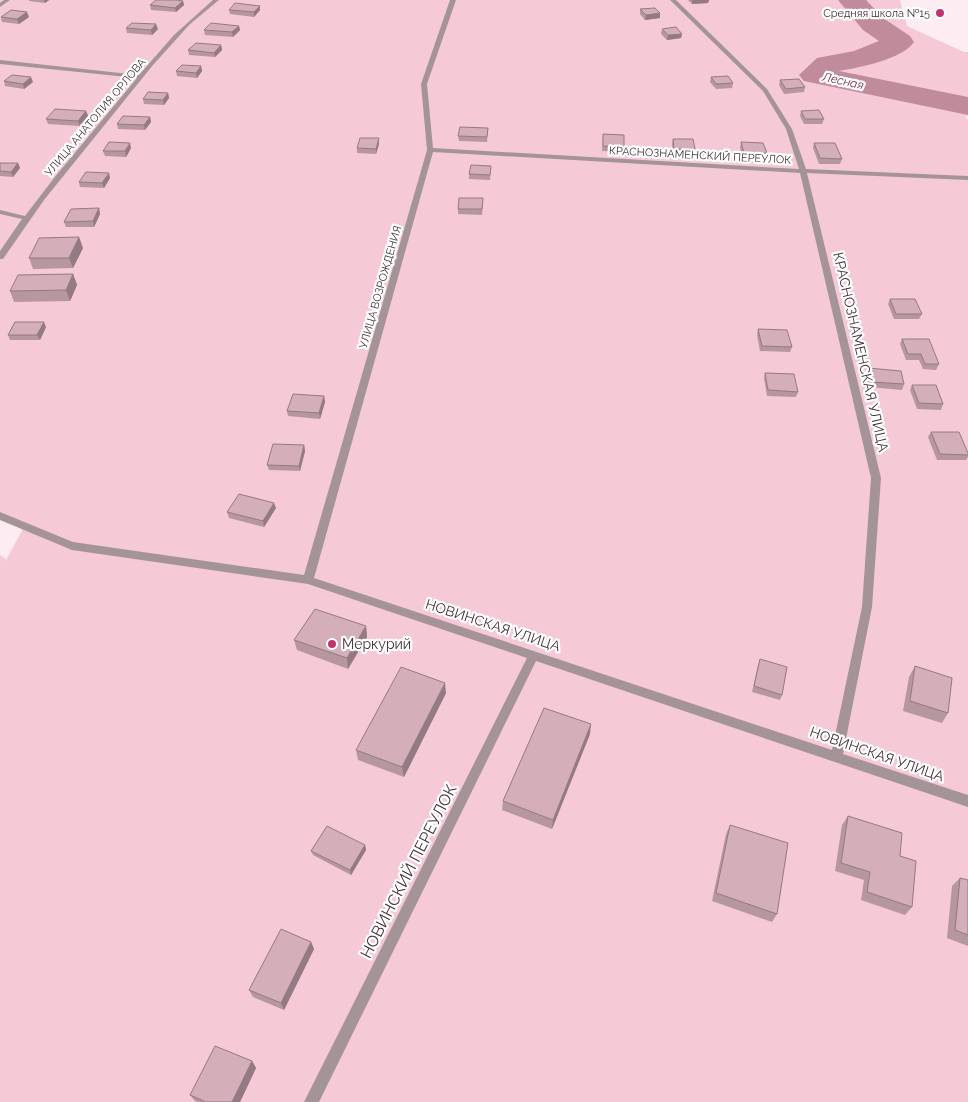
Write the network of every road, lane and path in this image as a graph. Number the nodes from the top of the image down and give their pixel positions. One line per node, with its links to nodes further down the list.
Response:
1 (6, 0): 5 (street)
2 (216, 0): 7 (street, УЛИЦА АНАТОЛИЯ ОРЛОВА)
3 (453, 0): 8 (street, УЛИЦА ВОЗРОЖДЕНИЯ)
4 (673, 0): 9 (street, КРАСНОЗНАМЕНСКАЯ УЛИЦА)
5 (0, 5)
6 (0, 62): 7 (street)
7 (141, 77): 12 (street, УЛИЦА АНАТОЛИЯ ОРЛОВА)
8 (430, 150): 9 (street, КРАСНОЗНАМЕНСКИЙ ПЕРЕУЛОК); 15 (street, УЛИЦА ВОЗРОЖДЕНИЯ)
9 (804, 171): 10 (street, КРАСНОЗНАМЕНСКИЙ ПЕРЕУЛОК); 17 (street, КРАСНОЗНАМЕНСКАЯ УЛИЦА)
10 (968, 178)
11 (0, 212): 12 (street)
12 (25, 218): 13 (street, УЛИЦА АНАТОЛИЯ ОРЛОВА)
13 (0, 257)
14 (0, 516): 15 (street, НОВИНСКАЯ УЛИЦА)
15 (308, 580): 16 (street, НОВИНСКАЯ УЛИЦА)
16 (534, 655): 17 (street, НОВИНСКАЯ УЛИЦА); 19 (street, НОВИНСКИЙ ПЕРЕУЛОК)
17 (837, 757): 18 (street, НОВИНСКАЯ УЛИЦА)
18 (968, 801)
19 (311, 1102)

